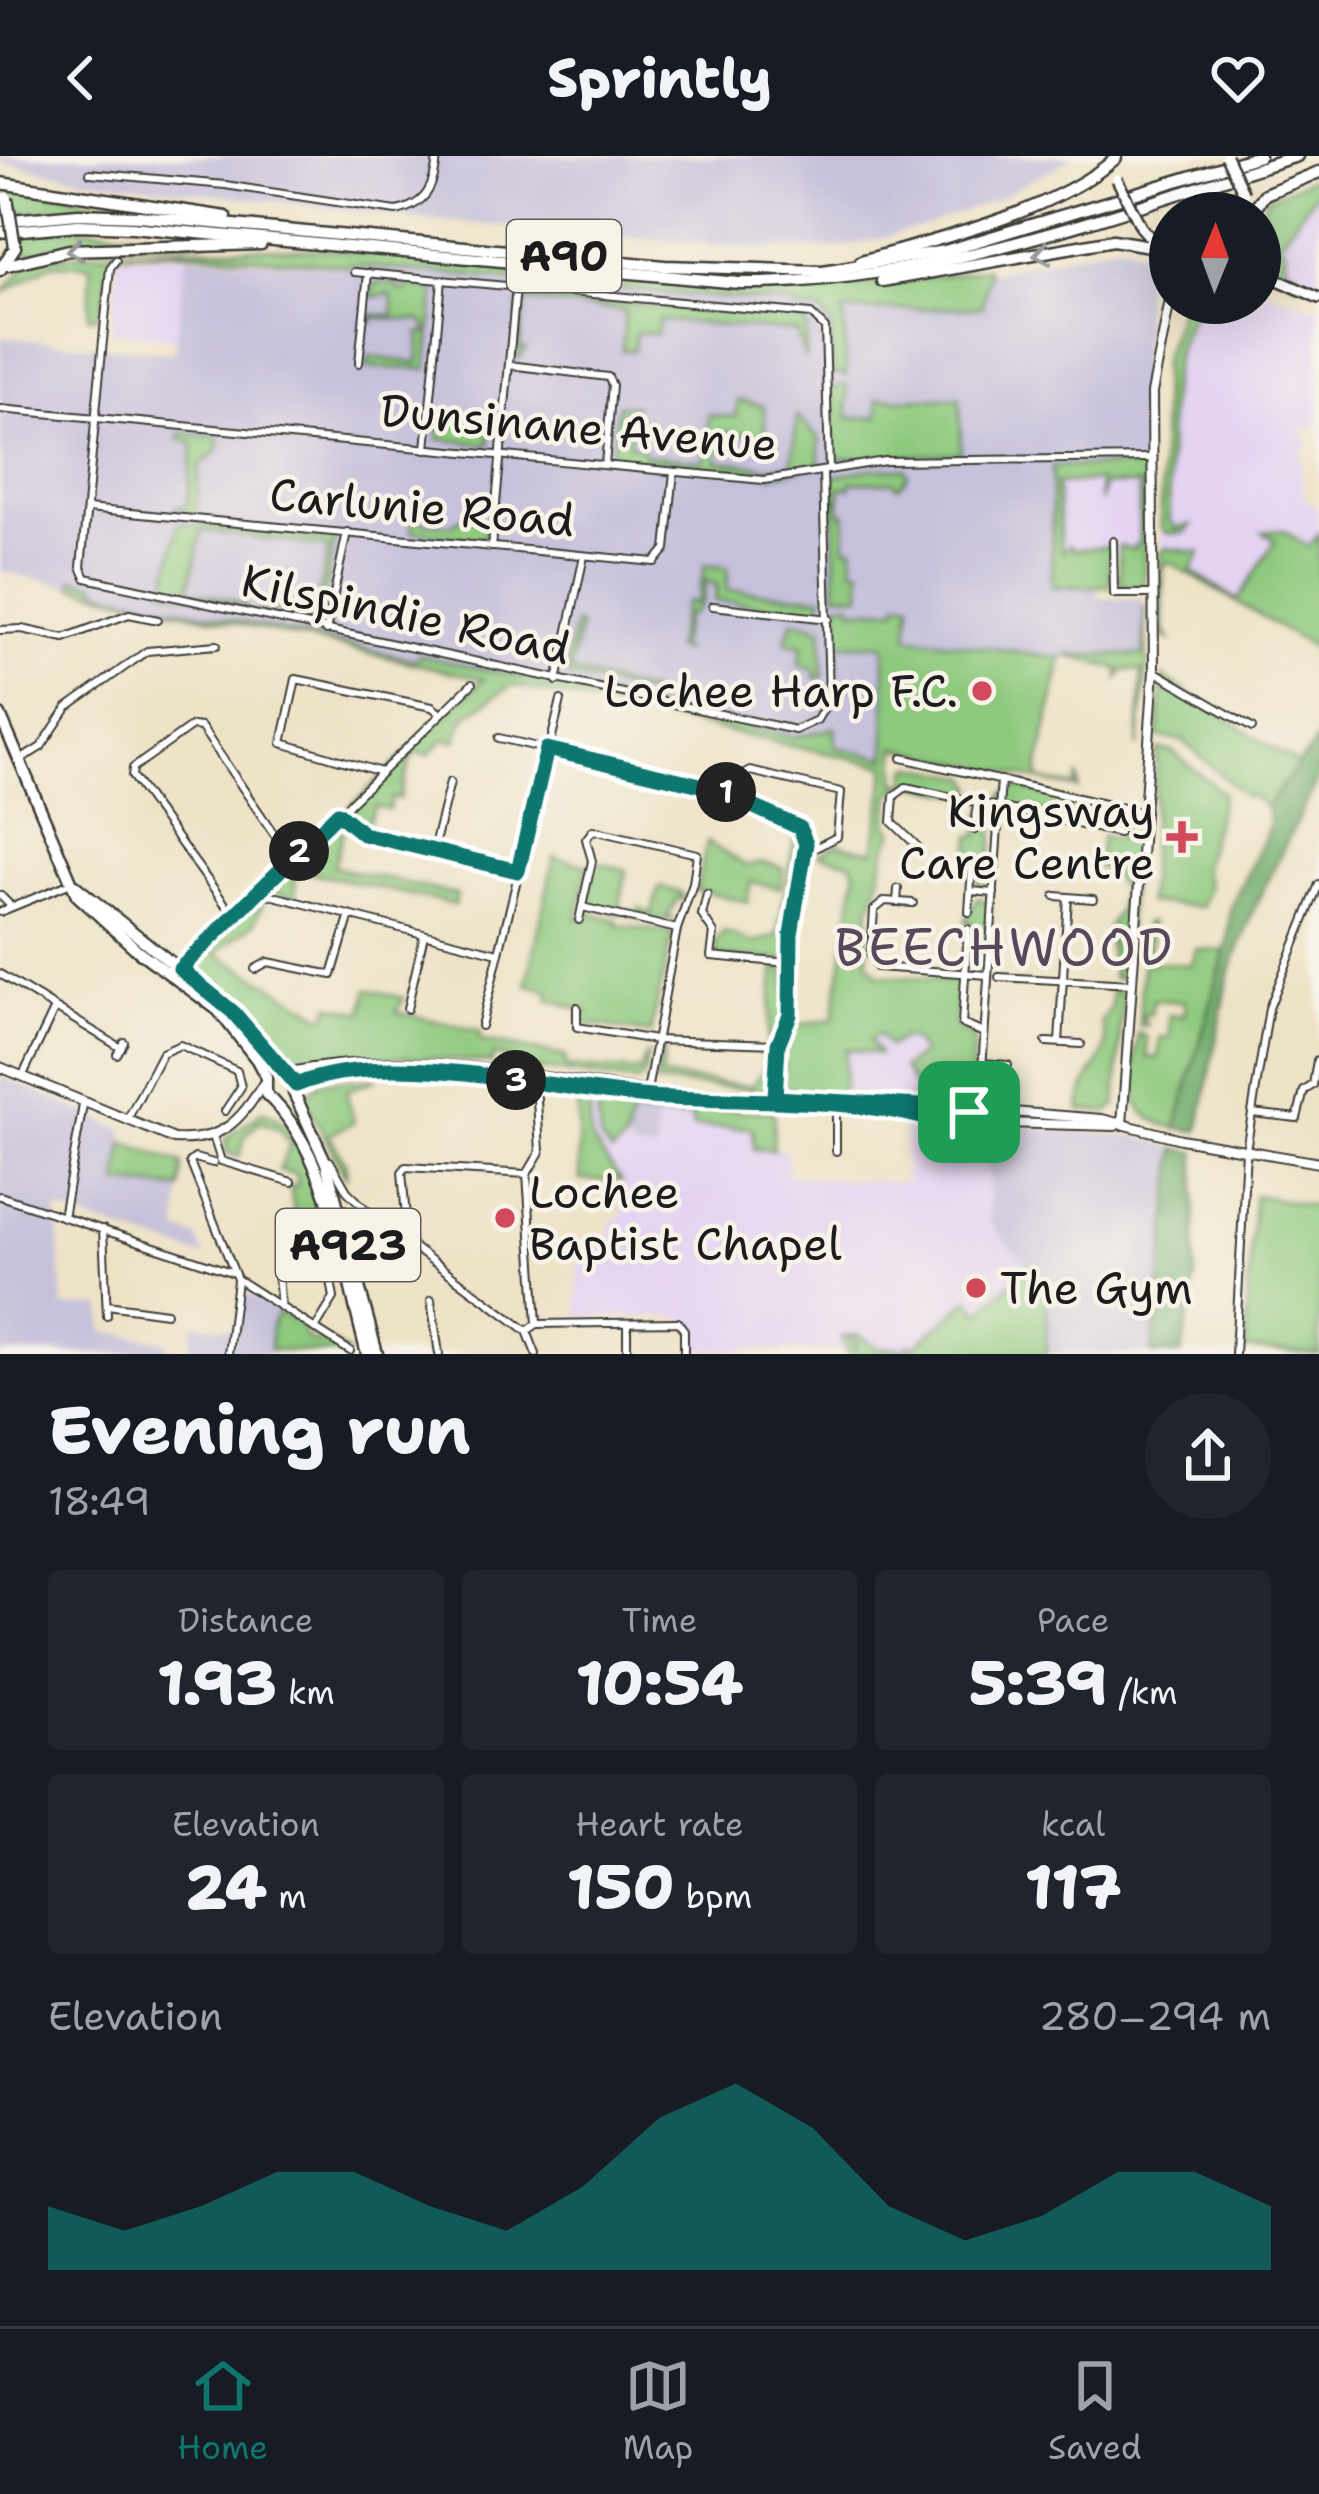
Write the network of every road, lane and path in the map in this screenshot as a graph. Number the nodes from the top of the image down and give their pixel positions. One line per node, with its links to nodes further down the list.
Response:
1 (437, 156): 7 (street)
2 (1226, 156): 9 (main road, bridge)
3 (1259, 156): 21 (main road, A90)
4 (1297, 156): 21 (main road, A90)
5 (1117, 157): 14 (main road, bridge); 21 (main road, A90)
6 (1319, 172): 10 (main road)
7 (90, 173)
8 (2, 191): 12 (main road, A90); 18 (main road, bridge)
9 (1243, 192)
10 (1270, 192)
11 (0, 220): 12 (main road, A90)
12 (306, 231): 21 (main road, A90)
13 (0, 232): 15 (main road, A90)
14 (1149, 238)
15 (318, 244): 18 (main road, A90, one-way to 18); 21 (main road, A90)
16 (1149, 247): 21 (main road, A90, one-way to 21)
17 (116, 260): 30 (street)
18 (3, 270)
19 (354, 272): 20 (street)
20 (368, 273): 22 (street); 27 (street)
21 (823, 277)
22 (442, 280): 24 (street); 31 (street)
23 (1281, 281): 25 (main road)
24 (516, 287): 28 (street); 35 (street, Kilspindie Road)
25 (1319, 298)
26 (1165, 324): 33 (street)
27 (359, 363)
28 (508, 364): 32 (street); 34 (street)
29 (0, 409): 30 (street, Dunsinane Avenue)
30 (95, 418): 31 (street, Dunsinane Avenue); 37 (street)
31 (426, 449): 32 (street, Dunsinane Avenue)
32 (500, 455): 34 (street, Dunsinane Avenue); 40 (street)
33 (1153, 458): 35 (street, Dunsinane Avenue); 42 (street)
34 (605, 465): 36 (street, Dunsinane Avenue)
35 (826, 471): 36 (street, Dunsinane Avenue); 44 (street, Kilspindie Road)
36 (674, 472): 41 (street, Carlunie Road)
37 (87, 509): 38 (street, Carlunie Road); 47 (street, Kilspindie Road)
38 (347, 532): 40 (street, Carlunie Road); 47 (street)
39 (1113, 541): 42 (street)
40 (492, 547): 41 (street, Carlunie Road)
41 (584, 555): 50 (street)
42 (1154, 594): 49 (street)
43 (713, 606): 44 (street)
44 (829, 619): 50 (street, Kilspindie Road)
45 (158, 620): 46 (street)
46 (0, 630)
47 (326, 631): 50 (street, Kilspindie Road)
48 (217, 645): 59 (street)
49 (1154, 671): 55 (street); 67 (street)
50 (557, 681)
51 (472, 684): 53 (street)
52 (560, 700): 57 (street)
53 (441, 714): 60 (street); 60 (street)
54 (0, 716): 59 (main road, A923)
55 (1252, 728)
56 (500, 738): 57 (street)
57 (547, 749): 63 (street); 79 (street)
58 (902, 758): 61 (street)
59 (20, 760): 80 (main road, A923)
60 (381, 772): 66 (street)
61 (1001, 780): 65 (street); 67 (street)
62 (449, 782): 75 (street)
63 (733, 794): 76 (street); 76 (street)
64 (976, 802): 65 (street); 71 (street); 73 (street)
65 (999, 807): 70 (street); 85 (street)
66 (338, 813): 75 (street); 77 (street)
67 (1144, 813): 114 (street)
68 (1099, 816): 70 (street)
69 (912, 825): 73 (street)
70 (1096, 828): 72 (street)
71 (975, 830)
72 (1119, 832)
73 (904, 836): 74 (street)
74 (916, 846)
75 (433, 850): 79 (street)
76 (805, 852): 104 (street)
77 (291, 859): 83 (street); 97 (street)
78 (972, 866): 84 (street)
79 (518, 871): 103 (street)
80 (71, 883): 93 (street); 107 (main road, A923)
81 (1319, 884): 142 (street)
82 (898, 889): 91 (street)
83 (257, 891): 97 (street); 98 (street)
84 (970, 891): 85 (street); 96 (street)
85 (994, 893): 110 (street)
86 (707, 894): 104 (street)
87 (0, 895): 93 (street)
88 (1055, 896): 89 (street)
89 (1068, 897): 90 (street); 113 (street)
90 (1093, 898)
91 (897, 902): 92 (street); 109 (street)
92 (914, 903)
93 (11, 907): 95 (street)
94 (582, 907): 99 (street); 101 (street); 101 (street)
95 (0, 912)
96 (969, 912)
97 (232, 915): 107 (street)
98 (349, 918): 102 (street); 106 (street)
99 (579, 920)
100 (968, 928): 109 (street)
101 (676, 929): 120 (street)
102 (424, 935): 103 (street); 117 (street)
103 (498, 953): 118 (street)
104 (789, 963): 123 (street)
105 (1020, 964): 112 (street)
106 (255, 969)
107 (177, 972): 130 (main road, A923); 132 (main road, A923)
108 (0, 974): 116 (street)
109 (965, 974): 110 (street); 119 (street)
110 (988, 975): 119 (street)
111 (999, 976): 112 (street)
112 (1019, 978): 113 (street)
113 (1063, 980): 114 (street); 122 (street)
114 (1133, 984): 147 (street)
115 (578, 1007): 120 (street)
116 (55, 1008): 125 (street); 131 (street)
117 (407, 1010)
118 (481, 1026)
119 (984, 1033): 127 (street)
120 (655, 1040): 123 (street); 135 (street)
121 (1046, 1042): 122 (street)
122 (1059, 1042): 124 (street)
123 (778, 1044): 136 (street)
124 (1081, 1044)
125 (120, 1048)
126 (1316, 1060): 142 (street)
127 (982, 1064): 128 (street); 138 (street)
128 (1008, 1065)
129 (0, 1067): 131 (street)
130 (285, 1071): 132 (main road); 134 (main road, A923); 135 (street)
131 (22, 1077): 139 (street)
132 (265, 1080): 137 (main road, A923); 143 (street)
133 (536, 1082): 134 (street); 140 (street); 154 (street)
134 (295, 1089): 137 (main road); 149 (main road, A923)
135 (647, 1091): 136 (street)
136 (775, 1098): 145 (street)
137 (276, 1101): 143 (street); 157 (main road, A923)
138 (980, 1102)
139 (83, 1106): 146 (street); 158 (street)
140 (836, 1108): 145 (street); 151 (street)
141 (225, 1111): 146 (street)
142 (1252, 1112): 150 (street)
143 (246, 1113): 148 (street)
144 (970, 1117): 145 (street); 145 (street); 147 (street)
145 (949, 1118)
146 (126, 1123): 148 (street)
147 (1122, 1125): 150 (street)
148 (213, 1136): 155 (street)
149 (316, 1138): 157 (main road, A923); 159 (street)
150 (1246, 1150): 153 (street); 183 (street)
151 (836, 1151)
152 (213, 1163): 164 (street)
153 (1319, 1163)
154 (527, 1174): 162 (street); 171 (street)
155 (292, 1182)
156 (0, 1196): 158 (street)
157 (332, 1207): 159 (street); 161 (main road, A923); 177 (main road, A923)
158 (63, 1217): 160 (street)
159 (377, 1220): 161 (street); 162 (street)
160 (104, 1229): 164 (street); 167 (street)
161 (345, 1234): 178 (main road, A923)
162 (398, 1236): 174 (street)
163 (327, 1258): 173 (street)
164 (236, 1276): 168 (street); 176 (street)
165 (278, 1277): 168 (street)
166 (431, 1300): 179 (street)
167 (107, 1305): 169 (street); 170 (street)
168 (281, 1306): 173 (street)
169 (166, 1313)
170 (106, 1316)
171 (537, 1324): 172 (street); 174 (street)
172 (627, 1324): 181 (street); 182 (street)
173 (315, 1329): 175 (street)
174 (527, 1331): 180 (street)
175 (350, 1351)
176 (228, 1354)
177 (367, 1354)
178 (377, 1354)
179 (439, 1354)
180 (536, 1354)
181 (627, 1354)
182 (684, 1354)
183 (1235, 1354)

